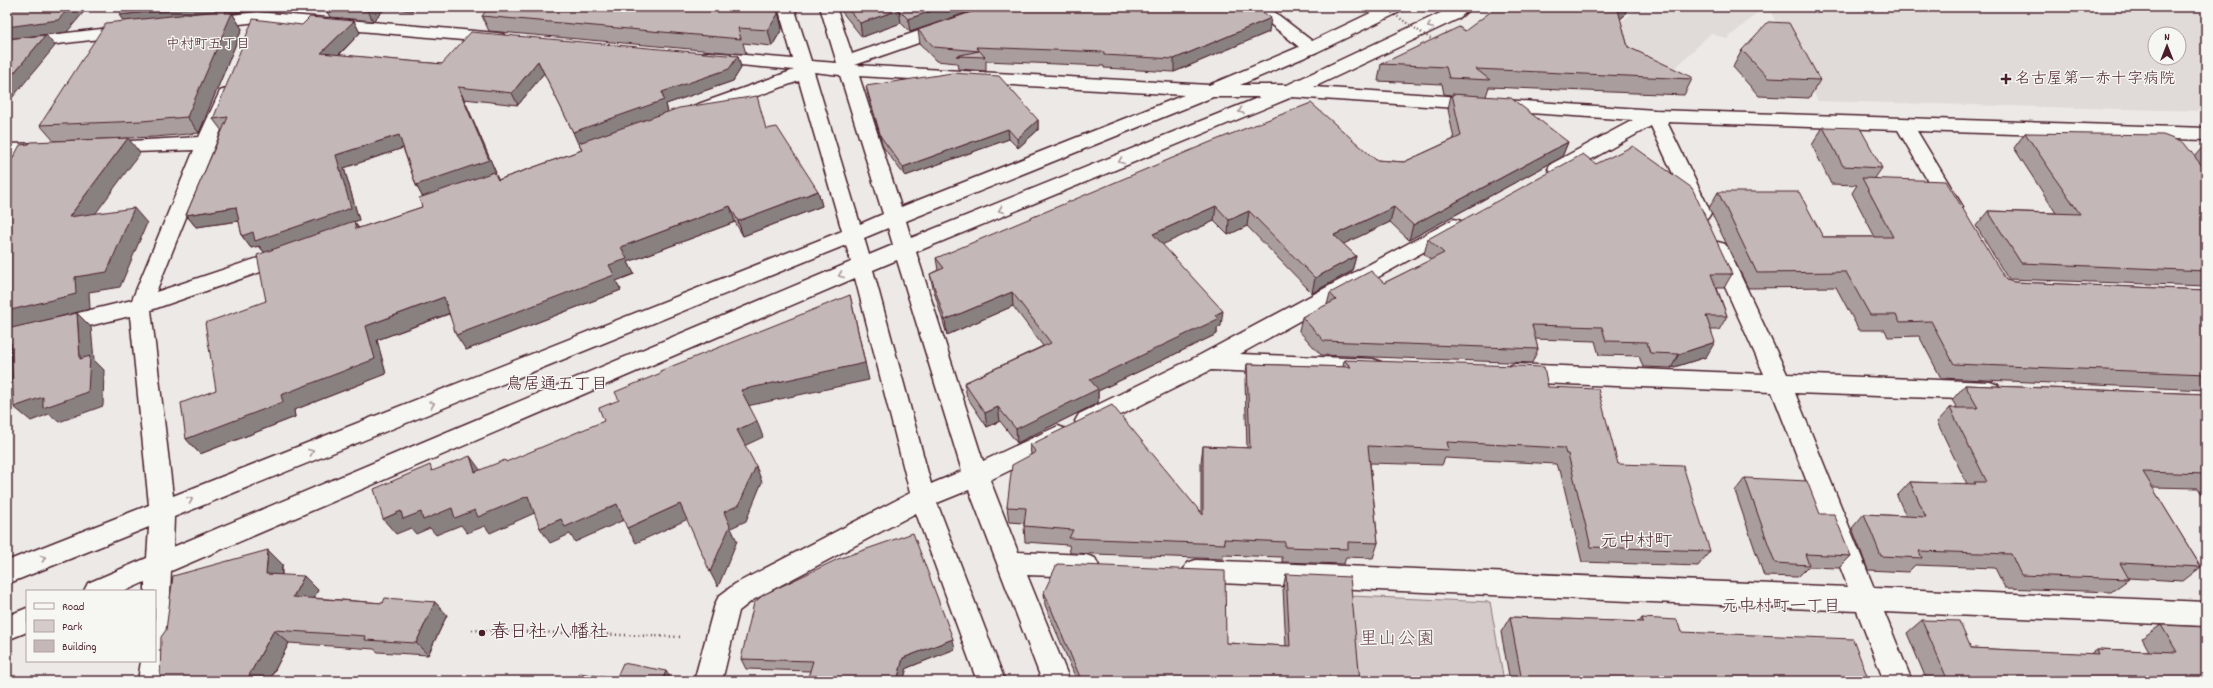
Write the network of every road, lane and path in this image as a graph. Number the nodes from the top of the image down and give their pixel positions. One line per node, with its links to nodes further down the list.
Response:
1 (786, 7): 18 (street)
2 (828, 7): 17 (street)
3 (1004, 7): 17 (street)
4 (1257, 7): 15 (street)
5 (1383, 7): 13 (path, bridge)
6 (1396, 7): 15 (street)
7 (1464, 7): 21 (street, one-way to 21)
8 (261, 12): 9 (street); 11 (street); 12 (street)
9 (192, 24)
10 (146, 29): 14 (street)
11 (248, 39)
12 (511, 39)
13 (1435, 41)
14 (7, 45)
15 (1311, 48): 20 (street)
16 (692, 56): 18 (street)
17 (847, 66): 18 (street); 20 (street); 34 (street)
18 (803, 69): 22 (street); 36 (street)
19 (233, 76): 27 (street)
20 (1211, 91): 21 (street); 34 (street)
21 (1290, 91): 23 (street); 38 (street, one-way to 38)
22 (683, 116)
23 (1655, 116): 24 (street); 32 (street); 45 (street)
24 (1903, 123): 25 (street); 35 (street)
25 (2162, 133): 26 (street); 31 (street)
26 (2206, 134)
27 (207, 143): 29 (street); 40 (street)
28 (65, 148): 30 (street)
29 (88, 148)
30 (7, 150)
31 (2177, 152)
32 (1537, 180)
33 (1474, 215): 42 (street)
34 (894, 219): 36 (street); 38 (street)
35 (1961, 221)
36 (851, 235): 39 (street); 49 (street, one-way to 36)
37 (306, 248): 40 (street)
38 (903, 251): 39 (street); 47 (street)
39 (862, 266): 48 (street); 51 (street, one-way to 51)
40 (140, 306): 41 (street); 49 (street)
41 (7, 338)
42 (1208, 361): 43 (street); 47 (street)
43 (1396, 369)
44 (1491, 372): 45 (street)
45 (1780, 383): 46 (street); 56 (street)
46 (2009, 392)
47 (976, 476): 48 (street); 50 (street)
48 (923, 498): 62 (street); 66 (street)
49 (162, 511): 51 (street); 54 (street, one-way to 49)
50 (1009, 563): 52 (street); 67 (street)
51 (160, 565): 55 (street); 59 (street)
52 (1112, 567)
53 (1175, 570): 56 (street)
54 (7, 572)
55 (99, 590)
56 (1866, 600): 57 (street); 68 (street)
57 (2206, 614)
58 (26, 620): 60 (street)
59 (156, 624)
60 (7, 628)
61 (472, 630): 62 (path)
62 (719, 638): 65 (street)
63 (154, 662): 64 (street)
64 (152, 681)
65 (708, 681)
66 (991, 681)
67 (1056, 681)
68 (1898, 681)

